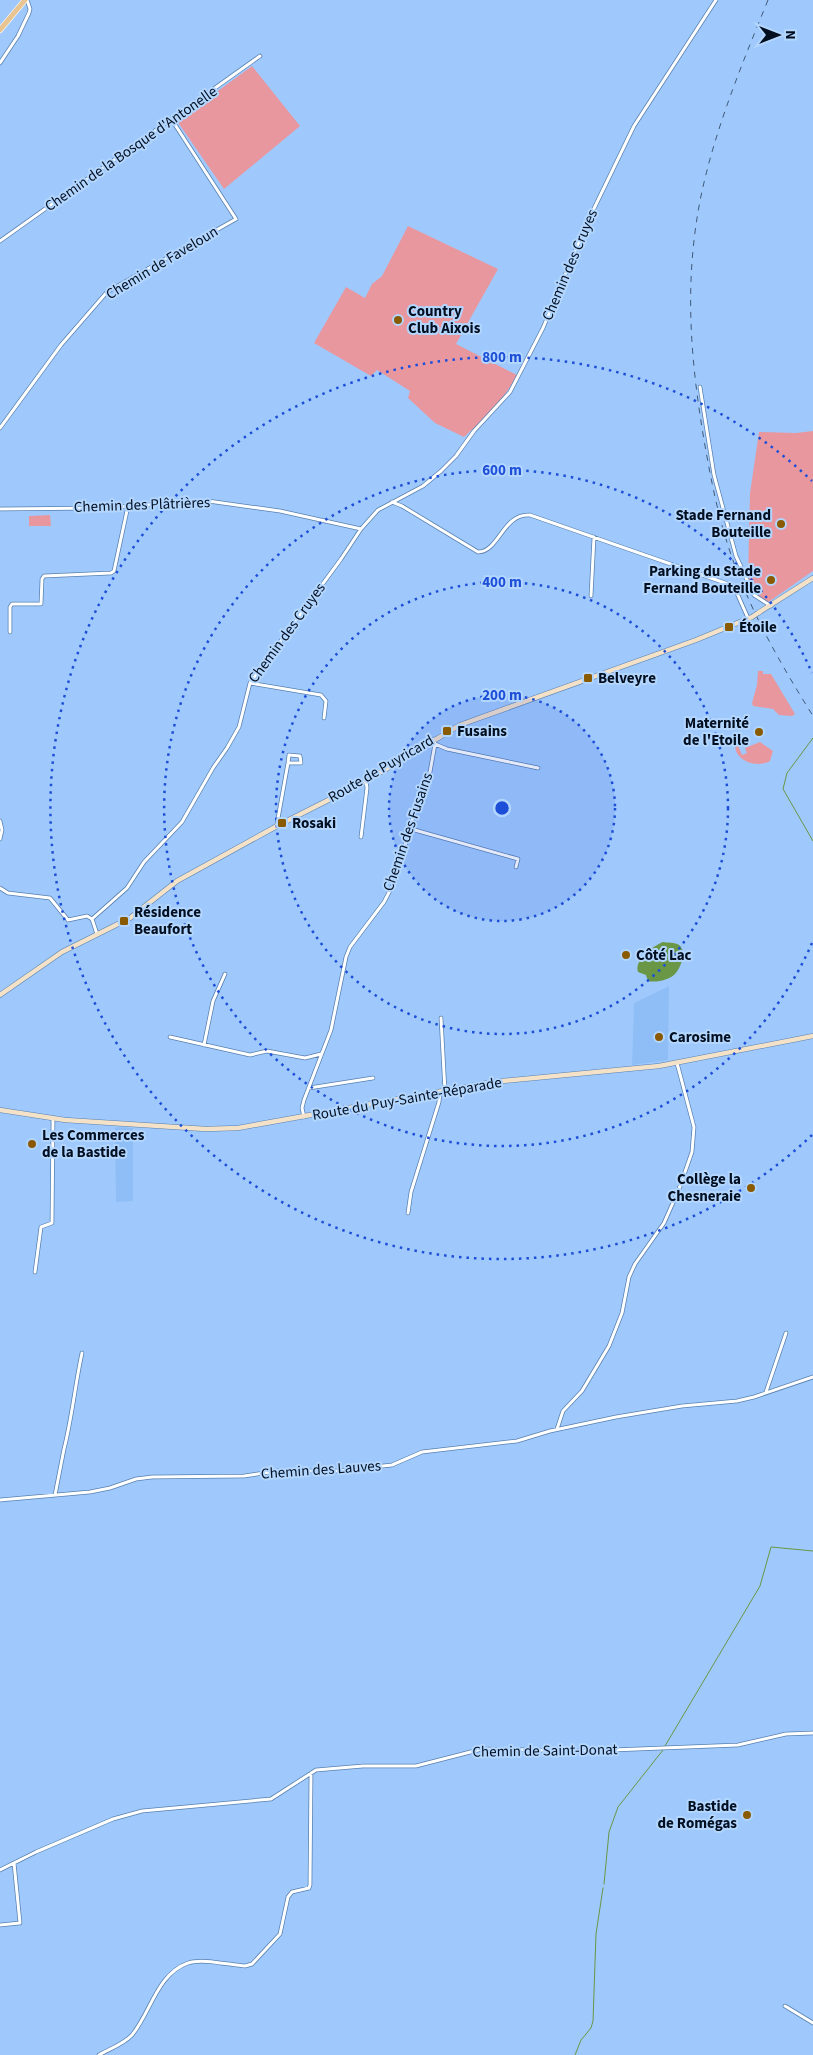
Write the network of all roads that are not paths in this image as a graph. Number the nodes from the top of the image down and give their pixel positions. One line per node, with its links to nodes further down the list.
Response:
1 (26, 0): 3 (main road); 5 (street)
2 (716, 0): 10 (street, Chemin des Cruyes)
3 (0, 30)
4 (260, 56): 6 (street, Chemin de la Bosque d'Antonelle)
5 (0, 63)
6 (172, 120): 7 (street, Chemin de la Bosque d'Antonelle); 9 (street, Chemin de Faveloun)
7 (0, 241)
8 (700, 387): 17 (street)
9 (0, 428)
10 (392, 502): 13 (street); 14 (street)
11 (128, 506): 12 (street, Chemin des Plâtrières); 13 (street, Chemin des Plâtrières); 19 (street)
12 (0, 508)
13 (360, 529): 20 (street, Chemin des Cruyes)
14 (594, 537): 16 (street); 18 (street)
15 (813, 578): 17 (main road, Route de Puyricard)
16 (592, 596)
17 (771, 606): 18 (main road, Route de Puyricard, bridge)
18 (750, 618): 22 (main road, Route de Puyricard)
19 (10, 632)
20 (250, 683): 21 (street); 33 (street, Chemin des Cruyes)
21 (324, 718)
22 (434, 741): 24 (street); 25 (main road, Route de Puyricard); 28 (street, Chemin des Fusains)
23 (288, 763): 27 (street)
24 (538, 768)
25 (366, 781): 27 (main road, Route de Puyricard); 29 (street)
26 (0, 821): 30 (street)
27 (277, 826): 34 (main road, Route de Puyricard)
28 (410, 829): 31 (street); 41 (street, Chemin des Fusains)
29 (361, 837)
30 (0, 839)
31 (516, 866)
32 (0, 888): 33 (street)
33 (92, 919): 34 (street)
34 (97, 934): 36 (main road, Route de Puyricard)
35 (225, 974): 40 (street)
36 (0, 995)
37 (441, 1018): 45 (street)
38 (813, 1036): 42 (main road, Route du Puy-Sainte-Réparade)
39 (170, 1038): 40 (street)
40 (204, 1045): 41 (street)
41 (322, 1054): 44 (street, Chemin des Fusains)
42 (677, 1063): 45 (main road, Route du Puy-Sainte-Réparade); 55 (street)
43 (373, 1078): 44 (street)
44 (308, 1088): 47 (street, Chemin des Fusains)
45 (443, 1092): 47 (main road, Route du Puy-Sainte-Réparade); 49 (street)
46 (0, 1110): 48 (main road, Route du Puy-Sainte-Réparade)
47 (304, 1117): 48 (main road, Route du Puy-Sainte-Réparade)
48 (53, 1119): 50 (street)
49 (408, 1214)
50 (35, 1272)
51 (786, 1333): 54 (street)
52 (82, 1353): 56 (street)
53 (813, 1377): 54 (street, Chemin des Lauves)
54 (766, 1393): 55 (street, Chemin des Lauves)
55 (558, 1429): 56 (street, Chemin des Lauves)
56 (56, 1494): 57 (street, Chemin des Lauves)
57 (0, 1500)
58 (813, 1733): 59 (street, Chemin de Saint-Donat)
59 (311, 1773): 60 (street, Chemin de Saint-Donat); 65 (street)
60 (14, 1863): 61 (street, Chemin de Saint-Donat); 62 (street)
61 (0, 1870)
62 (0, 1925)
63 (785, 2006): 64 (street)
64 (813, 2022)
65 (99, 2055)

